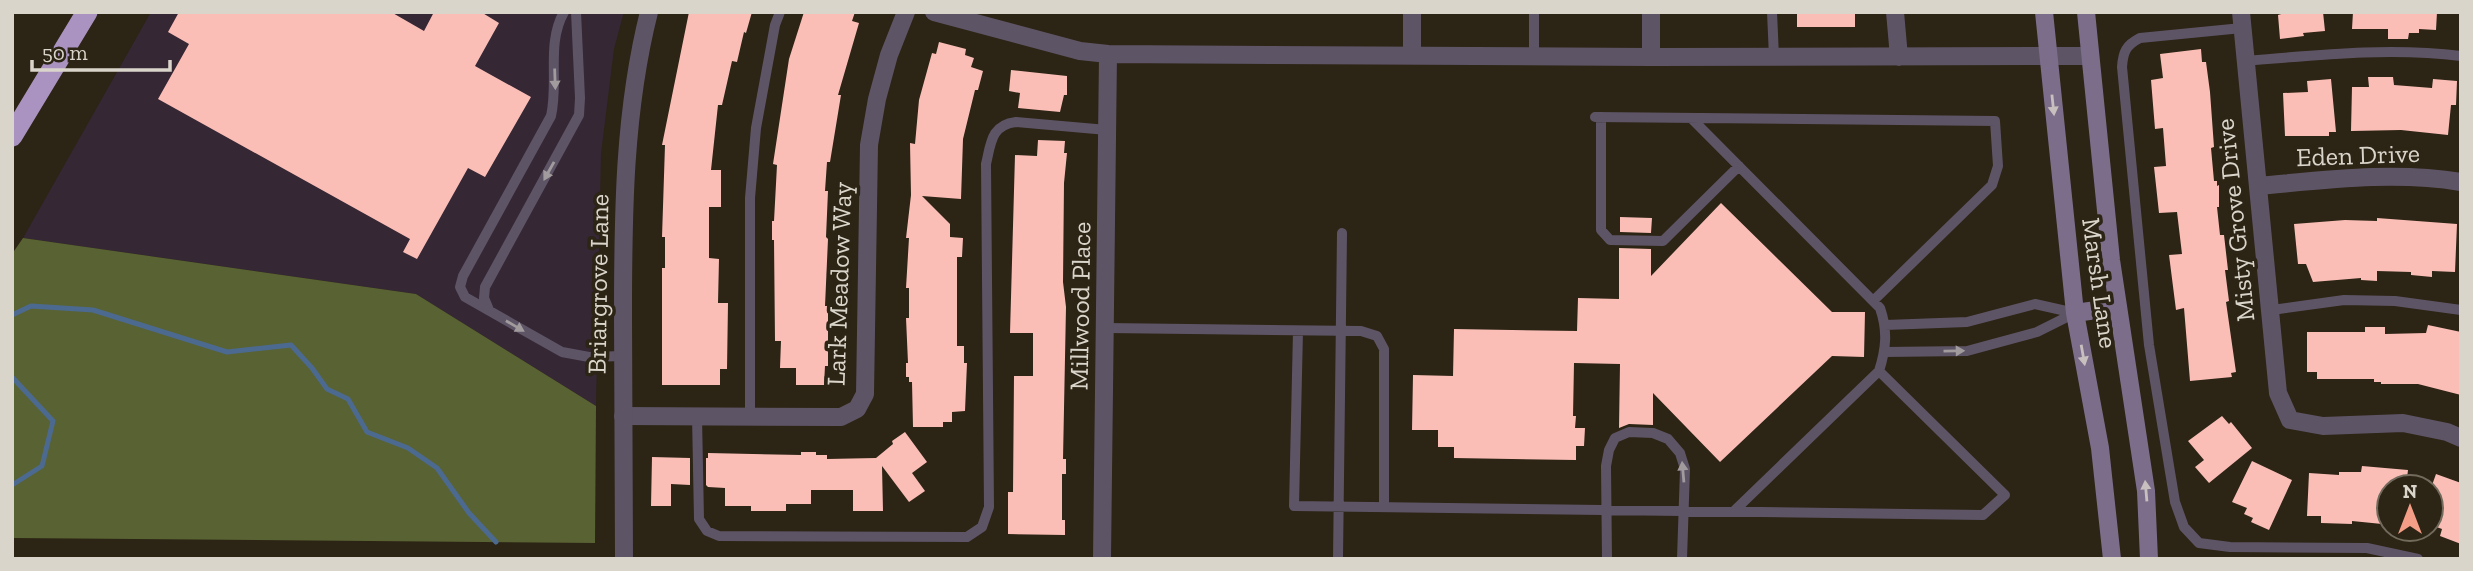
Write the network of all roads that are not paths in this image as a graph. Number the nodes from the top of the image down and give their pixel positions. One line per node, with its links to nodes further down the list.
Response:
1 (87, 12): 28 (highway)
2 (564, 12): 35 (lane, one-way to 35)
3 (576, 12): 35 (lane, one-way to 35)
4 (649, 12): 44 (street, Briargrove Lane)
5 (780, 12): 48 (lane)
6 (906, 12): 48 (street, Lark Meadow Way)
7 (934, 12): 16 (street)
8 (1412, 12): 17 (street)
9 (1534, 12): 18 (lane)
10 (1651, 12): 22 (street)
11 (1772, 12): 23 (lane)
12 (1895, 12): 24 (street)
13 (2043, 12): 19 (main road, Marsh Lane)
14 (2086, 12): 20 (main road, Marsh Lane)
15 (2241, 20): 25 (street, Misty Grove Drive); 62 (lane)
16 (1108, 54): 17 (street); 27 (street, Millwood Place)
17 (1412, 55): 18 (street)
18 (1534, 56): 22 (street)
19 (2048, 56): 20 (street); 24 (street); 38 (main road, Marsh Lane, one-way to 38)
20 (2090, 56): 34 (main road, Marsh Lane)
21 (2461, 56): 25 (lane)
22 (1651, 57): 23 (street)
23 (1774, 57): 24 (street)
24 (1899, 57)
25 (2246, 61): 31 (street, Misty Grove Drive)
26 (1691, 118): 29 (lane); 29 (lane); 33 (lane)
27 (1107, 130): 40 (street, Millwood Place); 47 (lane)
28 (12, 136)
29 (1739, 166): 33 (lane)
30 (2461, 182): 31 (street, Eden Drive)
31 (2258, 186): 36 (street, Misty Grove Drive)
32 (1342, 233): 42 (lane)
33 (1873, 301): 39 (lane)
34 (2118, 307): 38 (main road); 61 (main road, Marsh Lane, one-way to 34)
35 (489, 310): 44 (lane, one-way to 44)
36 (2272, 310): 37 (lane); 49 (street, Misty Grove Drive)
37 (2461, 310)
38 (2075, 313): 39 (lane); 43 (lane, one-way to 38); 60 (main road, Marsh Lane, one-way to 60)
39 (1885, 325): 43 (lane)
40 (1106, 328): 41 (lane); 56 (street, Millwood Place)
41 (1298, 331): 42 (lane); 50 (lane)
42 (1341, 332): 50 (lane); 51 (lane)
43 (1885, 352): 45 (lane)
44 (623, 356): 46 (street, Briargrove Lane)
45 (1879, 371): 54 (lane); 54 (lane)
46 (623, 416): 47 (street, Lark Meadow Way); 55 (street, Briargrove Lane)
47 (698, 416): 48 (street, Lark Meadow Way)
48 (750, 416)
49 (2461, 438)
50 (1339, 506): 51 (lane); 57 (lane)
51 (1384, 506): 52 (lane)
52 (1607, 510): 53 (lane); 53 (lane, one-way to 52); 58 (lane)
53 (1683, 510): 54 (lane); 59 (lane)
54 (1734, 511)
55 (624, 559)
56 (1102, 559)
57 (1338, 559)
58 (1607, 559)
59 (1682, 559)
60 (2112, 559)
61 (2149, 559)
62 (2418, 559)

